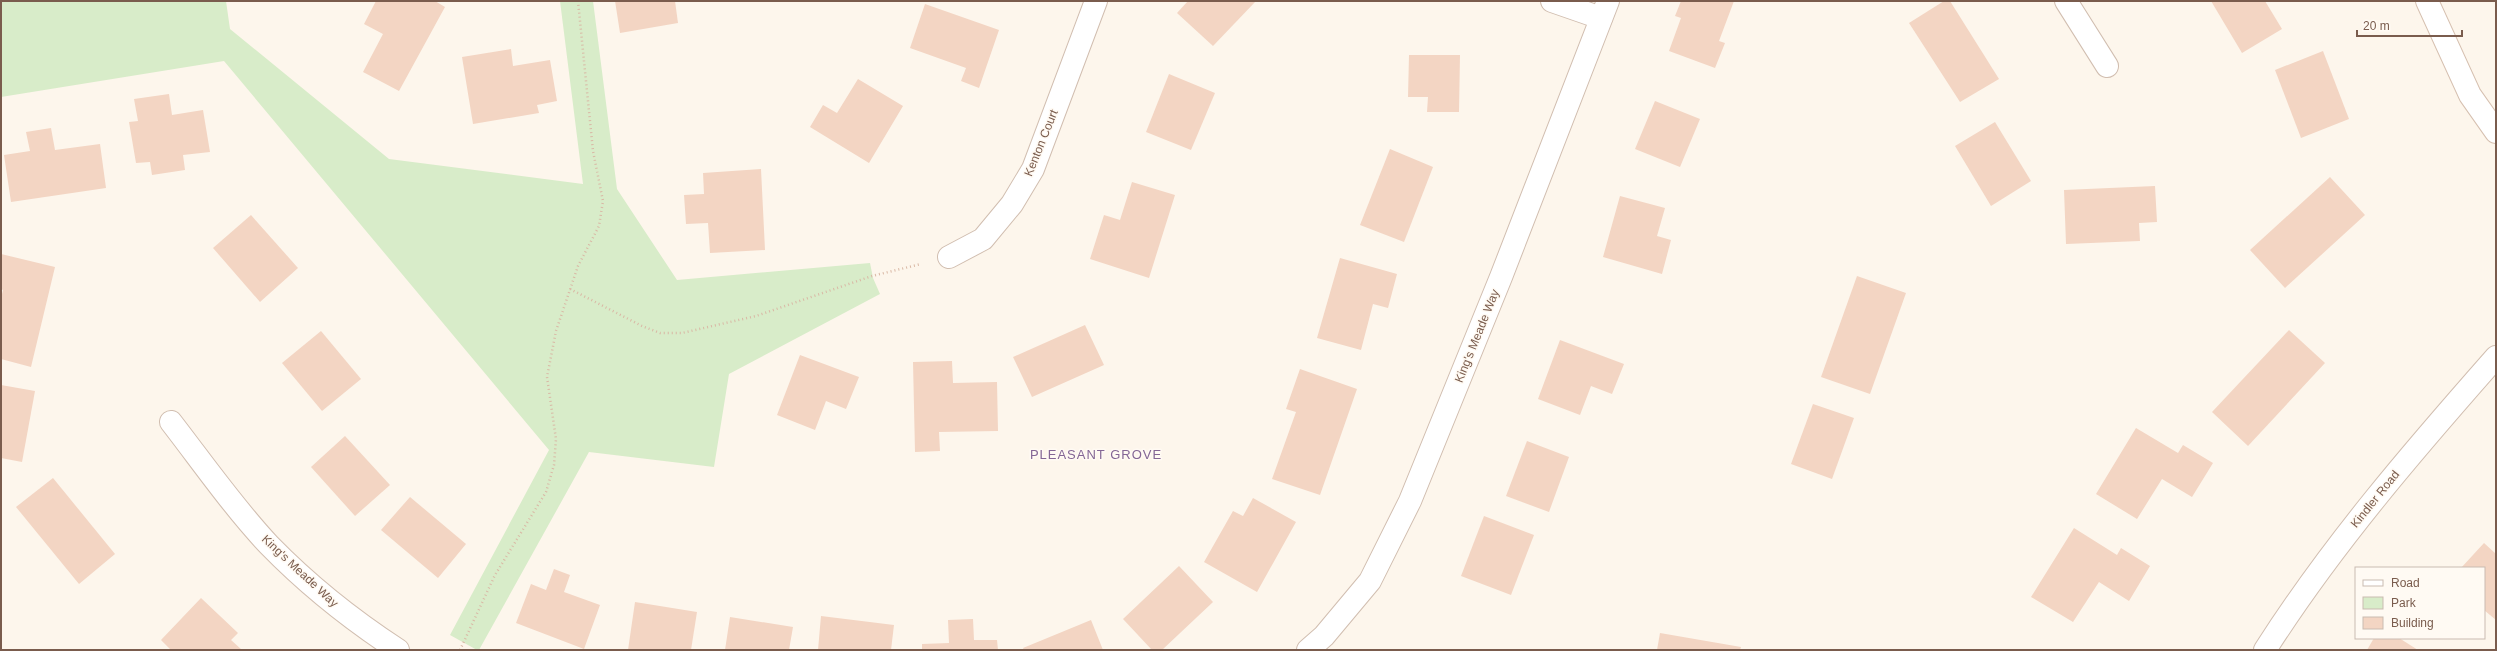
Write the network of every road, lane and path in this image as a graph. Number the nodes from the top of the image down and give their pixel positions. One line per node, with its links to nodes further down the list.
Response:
1 (578, 1): 10 (path)
2 (1096, 1): 9 (street, Kenton Court)
3 (1552, 1): 6 (street)
4 (2066, 1): 7 (street)
5 (2427, 1): 8 (street)
6 (1604, 9): 15 (street, King's Meade Way)
7 (2107, 66)
8 (2496, 132)
9 (949, 257): 10 (path)
10 (570, 289): 14 (path)
11 (2496, 357): 16 (street, Kindler Road)
12 (171, 422): 13 (street, King's Meade Way)
13 (398, 650)
14 (460, 650)
15 (1308, 650)
16 (2265, 650)

